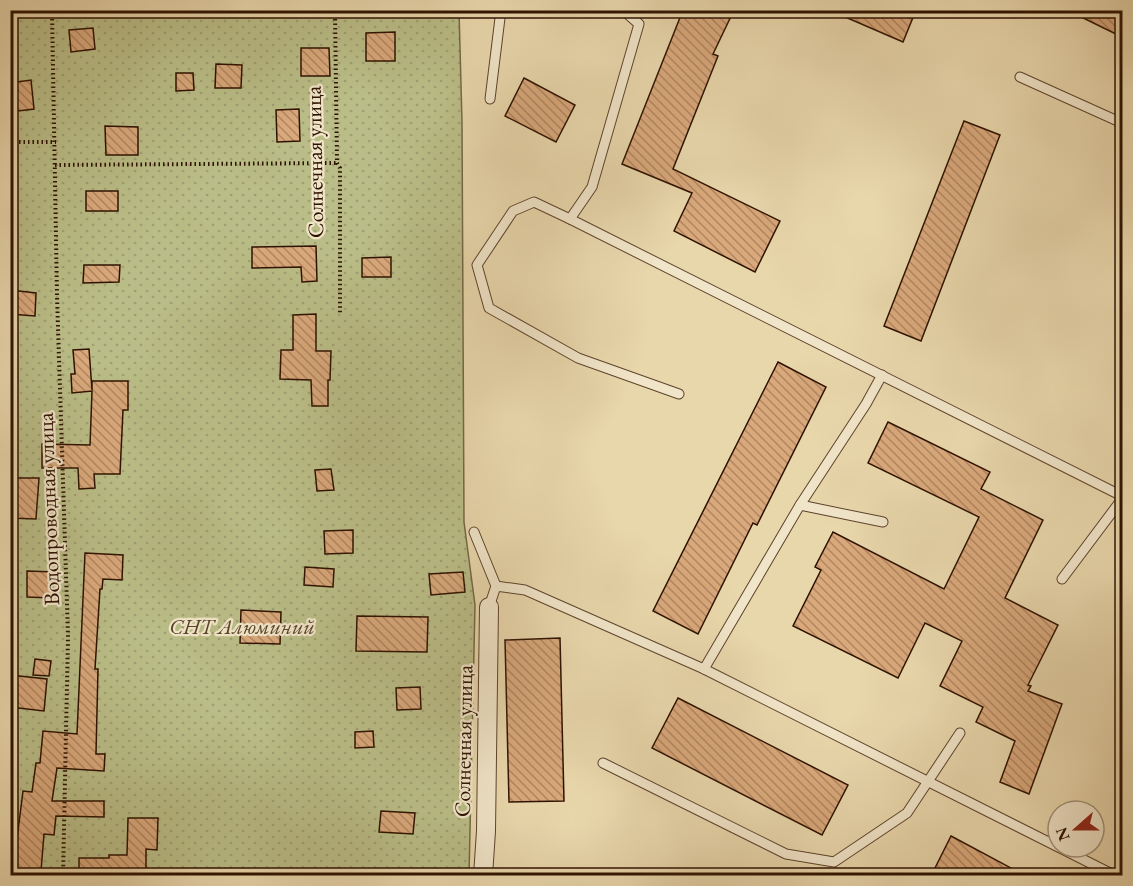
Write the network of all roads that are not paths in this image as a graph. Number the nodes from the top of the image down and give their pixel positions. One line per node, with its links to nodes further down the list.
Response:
1 (501, 10): 4 (lane)
2 (623, 10): 6 (lane)
3 (1020, 77): 5 (lane)
4 (490, 99)
5 (1122, 123)
6 (570, 219): 7 (lane); 8 (lane)
7 (882, 375): 9 (lane); 10 (lane)
8 (679, 394)
9 (1122, 498): 13 (lane)
10 (800, 505): 11 (lane); 16 (lane)
11 (883, 522)
12 (474, 532): 14 (lane)
13 (1062, 579)
14 (496, 586): 15 (lane); 16 (lane)
15 (489, 607): 20 (street, Солнечная улица)
16 (704, 669): 19 (lane)
17 (960, 733): 19 (lane)
18 (603, 763): 19 (lane)
19 (928, 783): 21 (lane)
20 (483, 876)
21 (1116, 876)

